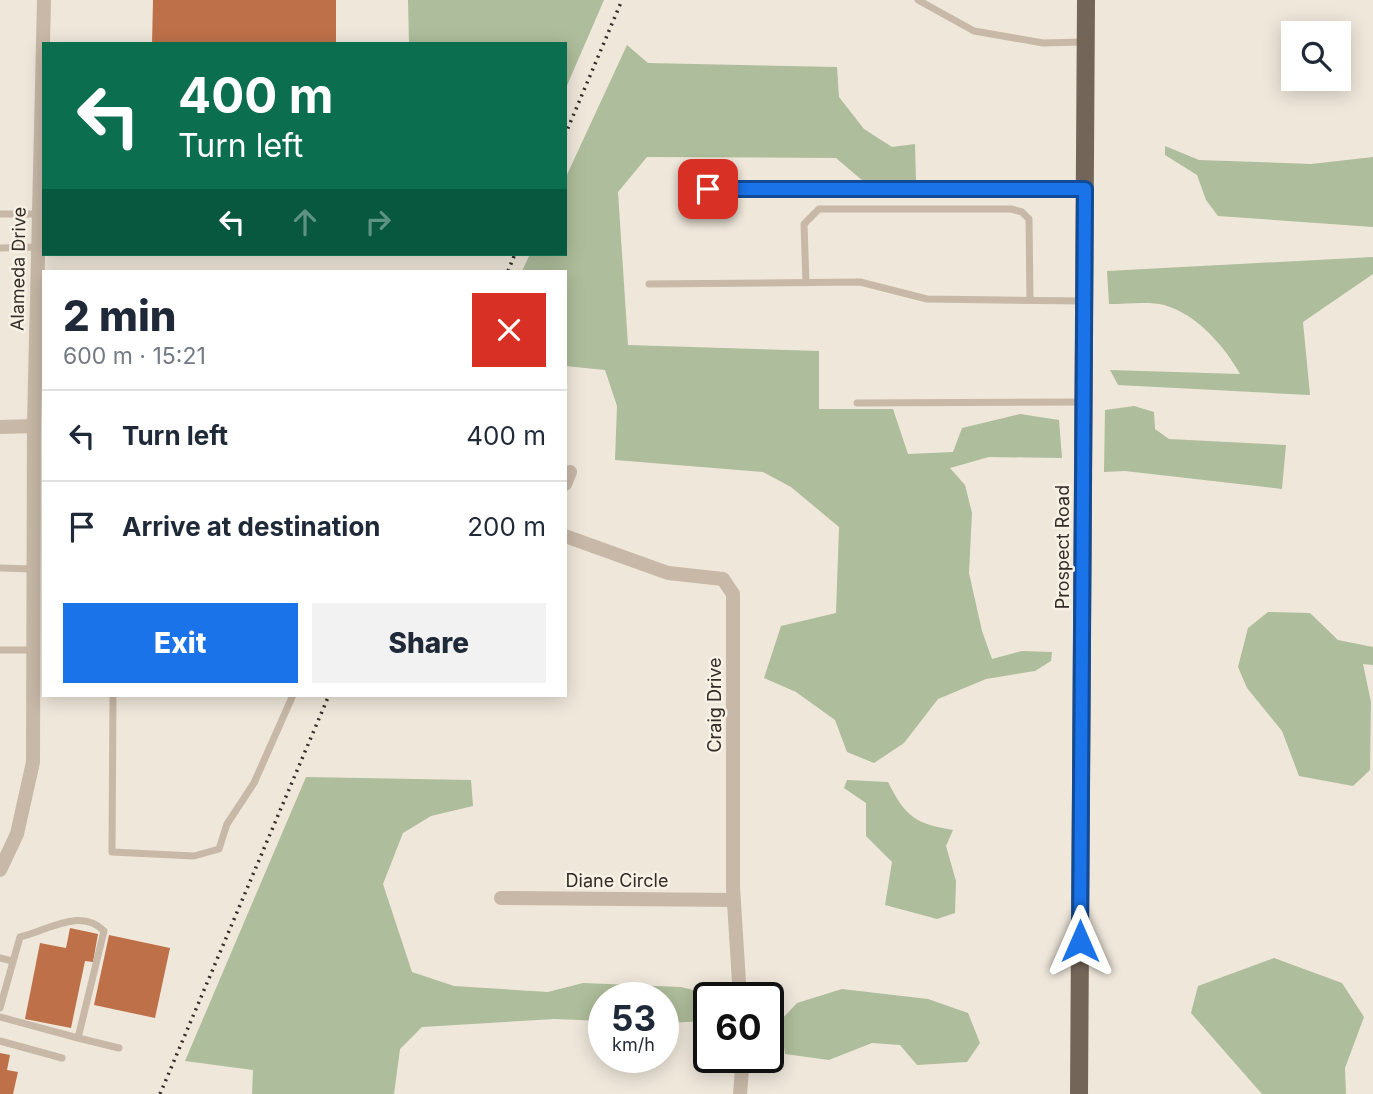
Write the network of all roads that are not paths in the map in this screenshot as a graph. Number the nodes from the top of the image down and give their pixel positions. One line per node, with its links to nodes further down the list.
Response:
1 (44, 0): 4 (street, Alameda Drive)
2 (918, 0): 5 (lane)
3 (1086, 0): 5 (main road, Prospect Road)
4 (43, 42)
5 (1086, 42): 8 (main road, Prospect Road)
6 (42, 86): 10 (street, Alameda Drive)
7 (708, 189): 8 (lane)
8 (1085, 189): 16 (main road, Prospect Road)
9 (0, 215): 10 (lane)
10 (39, 215): 12 (street, Alameda Drive)
11 (0, 247): 12 (lane)
12 (38, 247): 17 (street, Alameda Drive)
13 (806, 283): 14 (lane); 15 (lane); 15 (lane)
14 (649, 284)
15 (1030, 300): 16 (lane)
16 (1084, 301): 18 (main road, Prospect Road)
17 (40, 314): 20 (street, Alameda Drive)
18 (1084, 402): 19 (lane); 46 (main road, Prospect Road)
19 (857, 403)
20 (34, 426): 21 (street); 22 (street, Alameda Drive)
21 (0, 427)
22 (39, 497): 25 (street, Alameda Drive)
23 (567, 537): 34 (street, Craig Drive)
24 (0, 568): 25 (lane)
25 (34, 569): 26 (street, Alameda Drive)
26 (39, 588): 28 (street, Alameda Drive)
27 (0, 650): 28 (lane)
28 (33, 650): 29 (street, Alameda Drive)
29 (39, 670): 32 (street, Alameda Drive)
30 (113, 697): 31 (lane)
31 (292, 697)
32 (0, 870)
33 (501, 898): 34 (street, Diane Circle)
34 (734, 900): 37 (street, Craig Drive)
35 (0, 958): 36 (lane)
36 (12, 961): 38 (lane); 40 (lane)
37 (739, 982)
38 (0, 1008)
39 (0, 1017): 40 (lane)
40 (78, 1038): 42 (lane)
41 (0, 1041): 43 (lane)
42 (119, 1048)
43 (62, 1058)
44 (742, 1073): 45 (street)
45 (740, 1094)
46 (1079, 1094)

